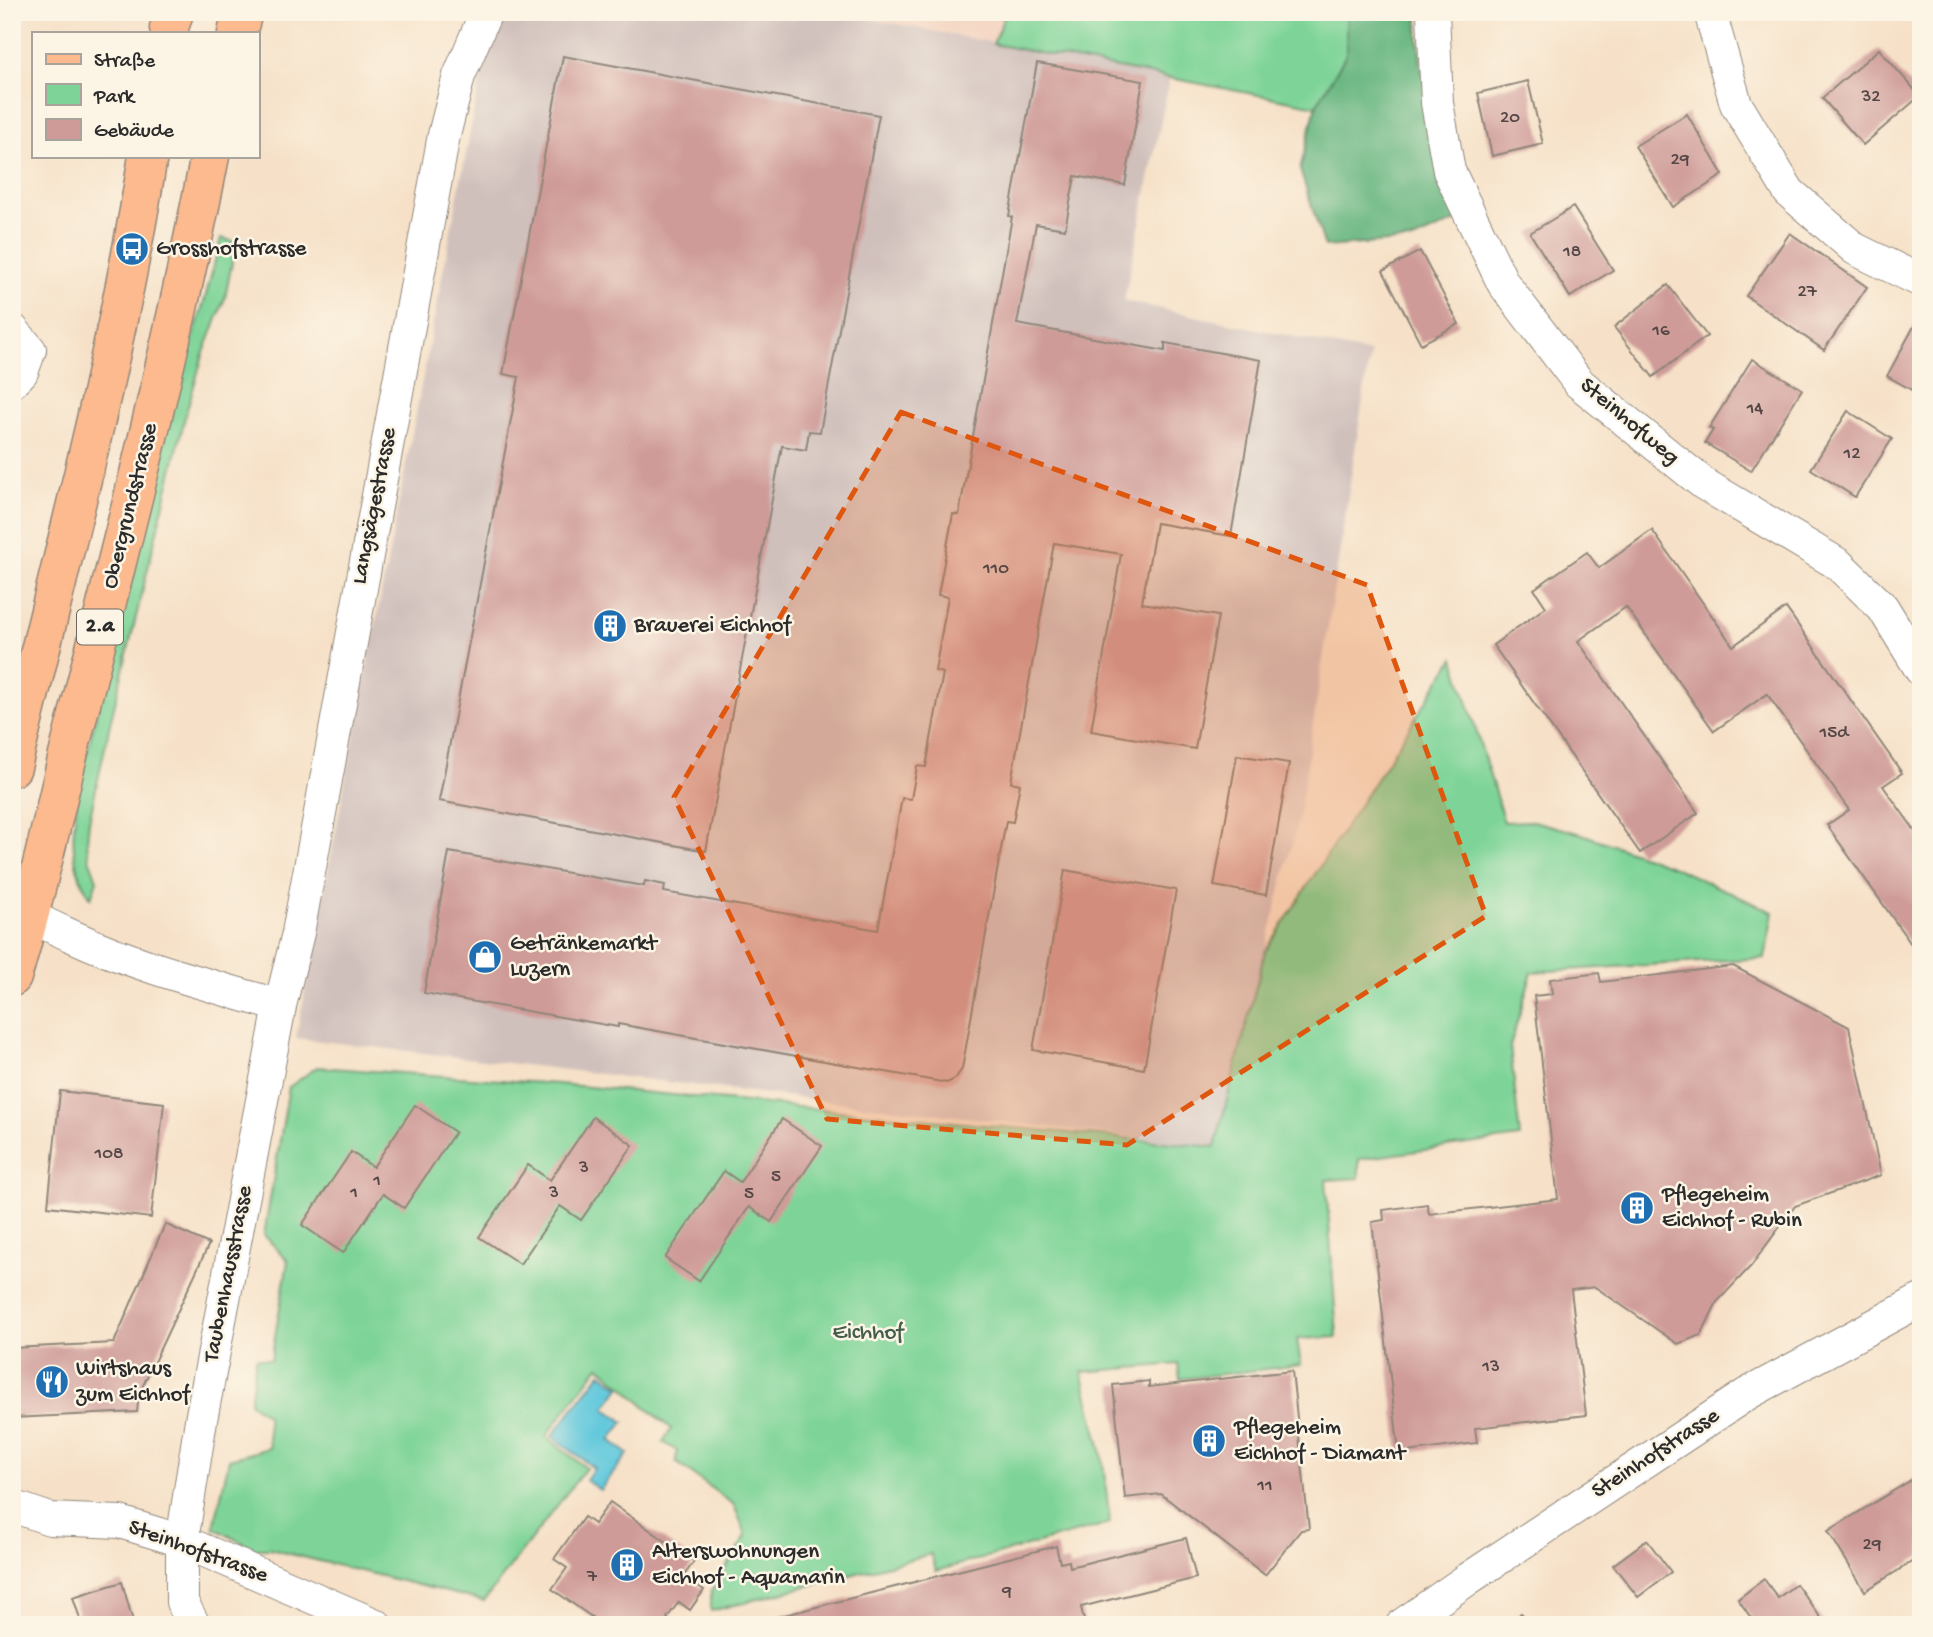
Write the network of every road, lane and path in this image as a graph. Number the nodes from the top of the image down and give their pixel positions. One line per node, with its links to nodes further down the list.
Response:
1 (243, 12): 5 (main road)
2 (486, 12): 15 (street, Langsägestrasse)
3 (1433, 12): 11 (street, Steinhofweg)
4 (1710, 12): 8 (street)
5 (237, 32)
6 (148, 158): 12 (main road, 2.a)
7 (210, 158): 13 (main road, Obergrundstrasse / 2.a)
8 (1921, 281)
9 (12, 329): 10 (street)
10 (12, 382)
11 (1921, 670)
12 (12, 767)
13 (21, 909): 14 (main road, Obergrundstrasse / 2.a); 15 (street)
14 (12, 977)
15 (280, 1006): 18 (street, Taubenhausstrasse)
16 (1921, 1300): 21 (street, Steinhofstrasse)
17 (12, 1506): 18 (street, Steinhofstrasse)
18 (182, 1541): 19 (street, Taubenhausstrasse); 20 (street, Steinhofstrasse)
19 (194, 1625)
20 (376, 1625)
21 (1402, 1625)

